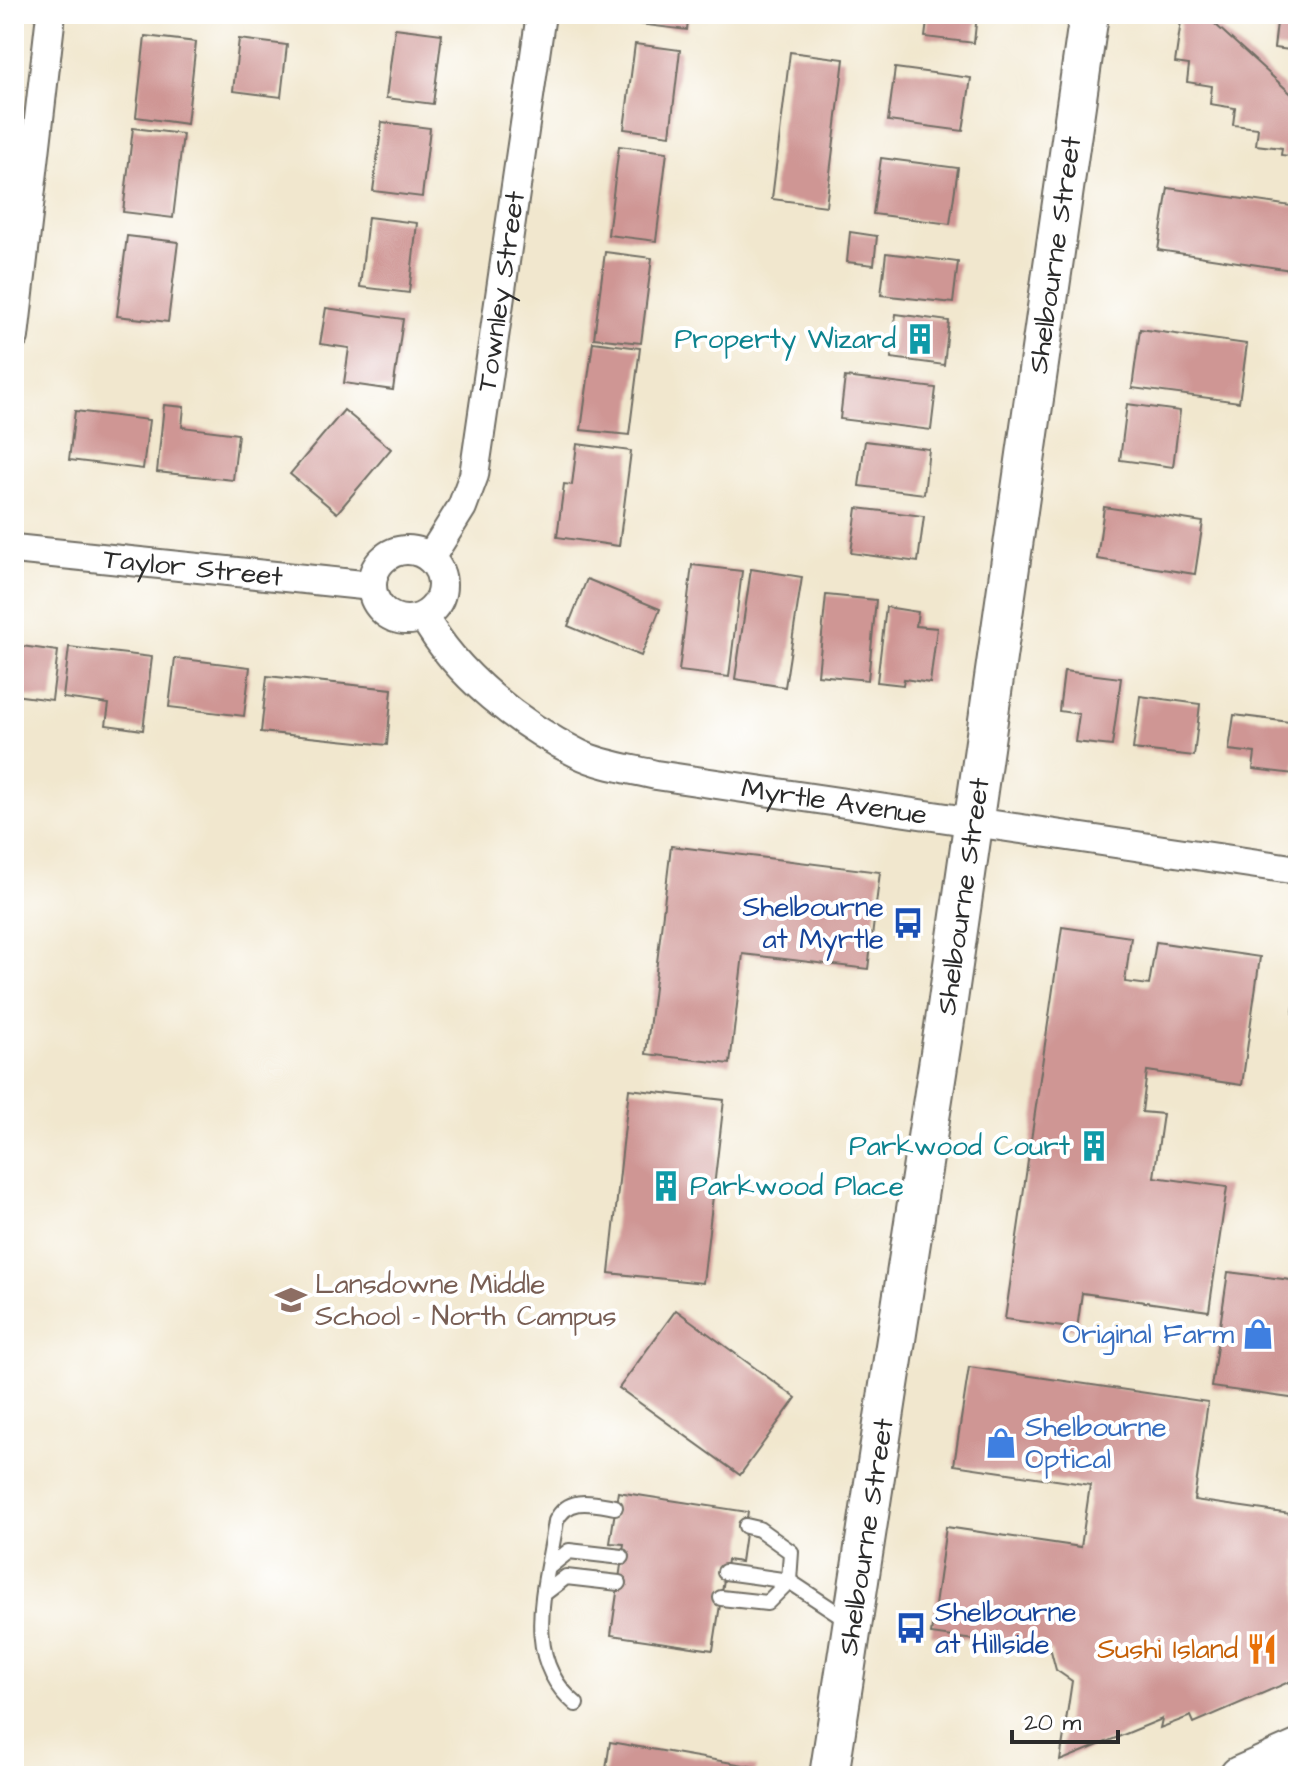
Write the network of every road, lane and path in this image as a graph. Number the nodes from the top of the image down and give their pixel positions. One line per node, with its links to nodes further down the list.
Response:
1 (51, 14): 4 (street)
2 (541, 14): 6 (street, Townley Street)
3 (1089, 14): 9 (main road, Shelbourne Street)
4 (14, 337)
5 (14, 549): 7 (street, Taylor Street)
6 (430, 558): 7 (street); 8 (street)
7 (372, 586): 8 (street)
8 (424, 617): 9 (street, Myrtle Avenue)
9 (970, 822): 10 (street, Myrtle Avenue); 20 (main road, Shelbourne Street)
10 (1298, 870)
11 (615, 1507): 14 (lane)
12 (746, 1526): 16 (lane)
13 (622, 1557): 14 (lane)
14 (549, 1567): 18 (lane)
15 (725, 1572): 16 (lane)
16 (789, 1581): 19 (lane); 20 (lane)
17 (619, 1583): 18 (lane)
18 (545, 1593): 21 (lane)
19 (721, 1598)
20 (852, 1623): 23 (main road, Shelbourne Street)
21 (576, 1704)
22 (1298, 1750): 24 (main road)
23 (829, 1776)
24 (1239, 1776)

